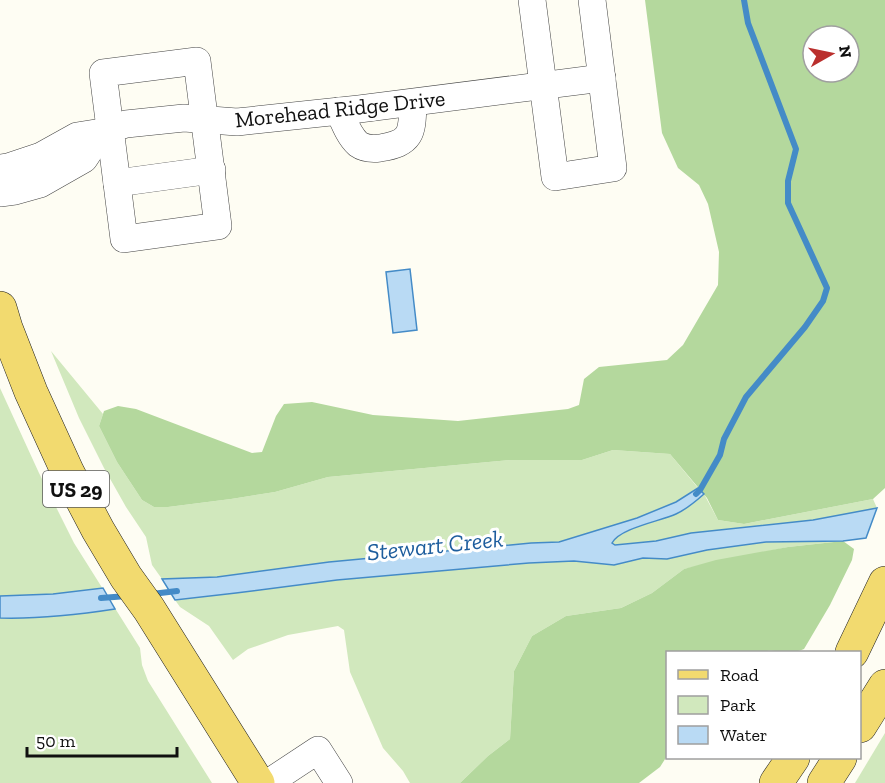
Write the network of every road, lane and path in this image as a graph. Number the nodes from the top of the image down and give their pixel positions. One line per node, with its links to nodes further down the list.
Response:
1 (532, 0): 4 (street)
2 (591, 0): 3 (street)
3 (602, 78): 4 (street, Morehead Ridge Drive); 4 (street)
4 (543, 86): 5 (street, Morehead Ridge Drive)
5 (412, 103): 6 (street, Morehead Ridge Drive); 6 (street)
6 (339, 111): 7 (street, Morehead Ridge Drive)
7 (205, 119): 8 (street, Morehead Ridge Drive); 8 (street); 10 (street)
8 (106, 131): 9 (street, Morehead Ridge Drive); 11 (street); 12 (street)
9 (0, 168)
10 (212, 170): 11 (street); 11 (street)
11 (117, 183)
12 (0, 193)
13 (0, 308): 22 (main road, US 29)
14 (885, 583): 15 (main road)
15 (852, 651)
16 (885, 686): 17 (main road)
17 (861, 724)
18 (792, 759): 25 (main road)
19 (811, 759): 26 (main road)
20 (839, 759): 27 (main road)
21 (840, 759): 28 (street)
22 (258, 783)
23 (268, 783): 24 (street)
24 (339, 783)
25 (776, 783)
26 (796, 783)
27 (824, 783)
28 (834, 783)

